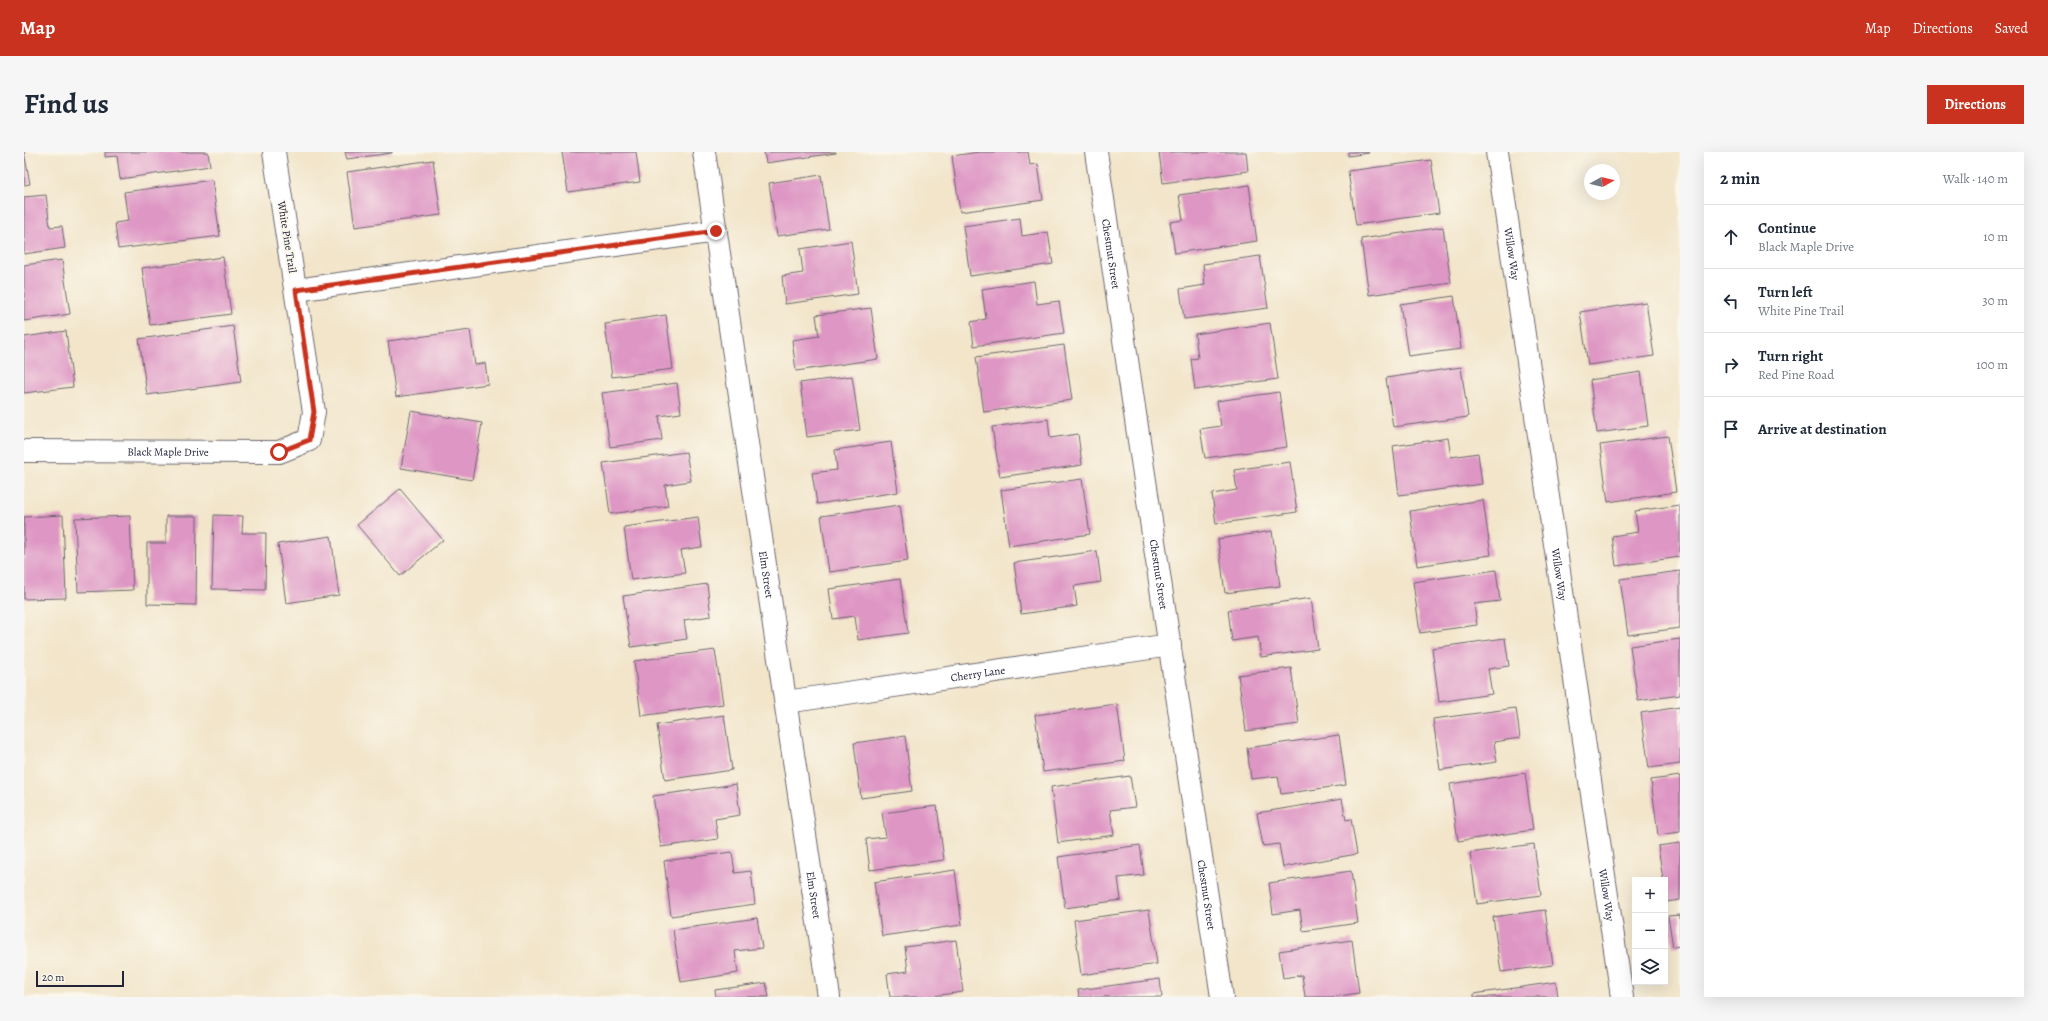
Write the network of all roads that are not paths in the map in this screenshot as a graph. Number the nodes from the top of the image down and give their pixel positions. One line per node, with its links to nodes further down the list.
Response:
1 (274, 152): 6 (street, White Pine Trail)
2 (704, 152): 5 (street, Elm Street)
3 (1096, 152): 9 (street, Chestnut Street)
4 (1497, 152): 13 (street, Willow Way)
5 (716, 231): 6 (street); 10 (street, Elm Street)
6 (296, 290): 7 (street, White Pine Trail)
7 (309, 440): 8 (street, Black Maple Drive)
8 (24, 452)
9 (1170, 645): 10 (street, Cherry Lane); 12 (street, Chestnut Street)
10 (786, 702): 11 (street, Elm Street)
11 (830, 997)
12 (1222, 997)
13 (1622, 997)

